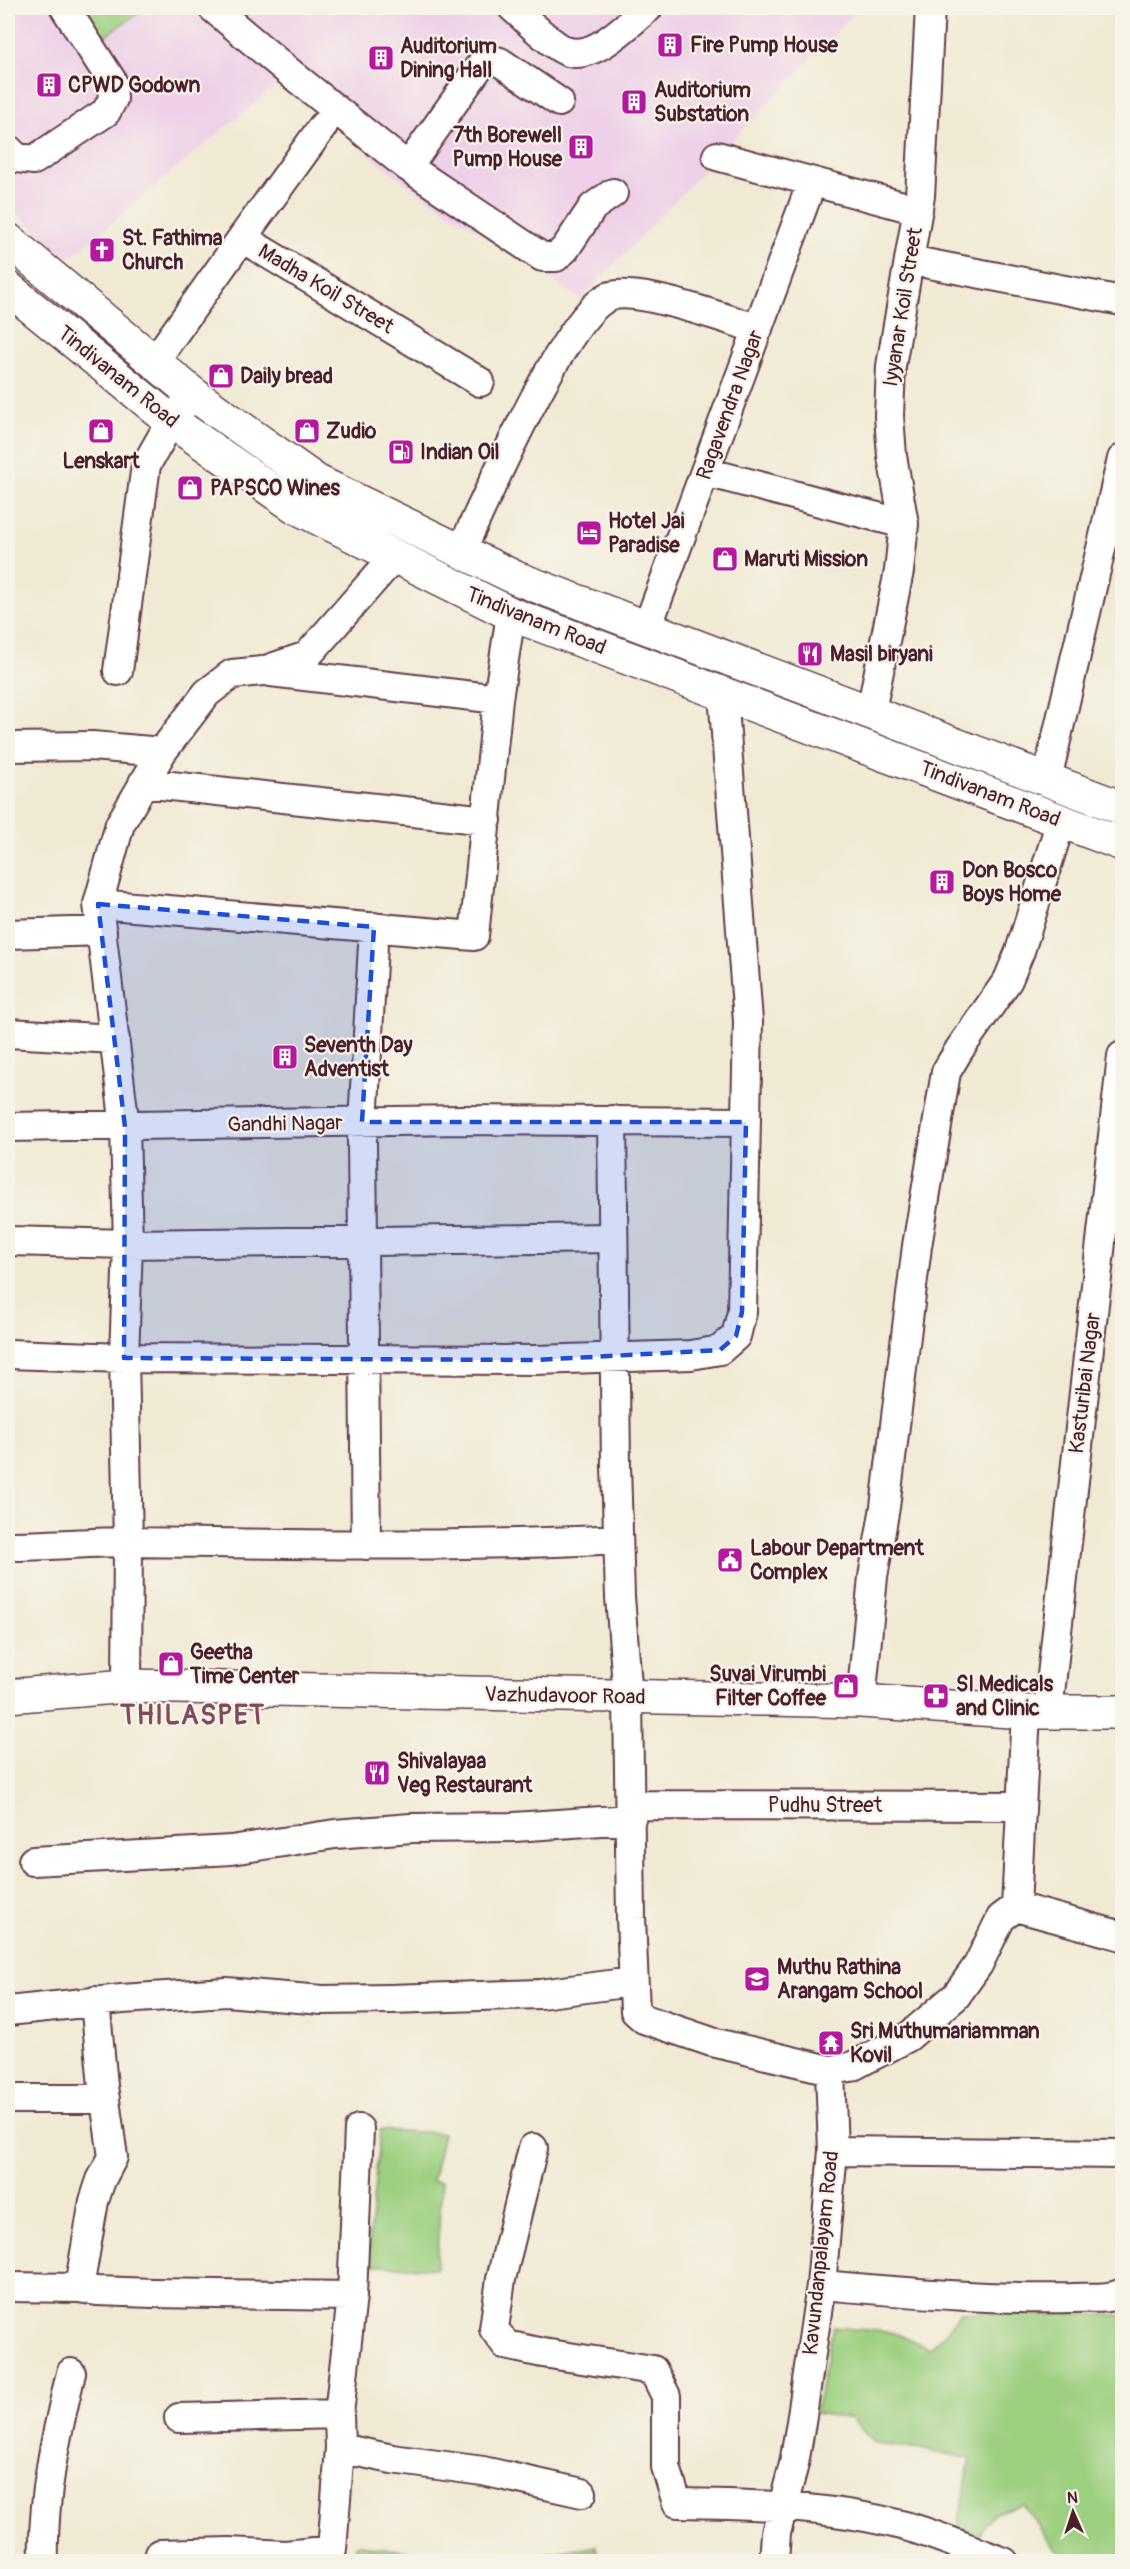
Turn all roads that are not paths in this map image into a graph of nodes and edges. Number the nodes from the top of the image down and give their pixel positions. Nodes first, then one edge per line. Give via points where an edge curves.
1 (65, 8) edge
2 (213, 8) edge
3 (513, 8) edge
4 (648, 8) edge
5 (930, 8) edge
6 (559, 102) dead end
7 (323, 126) dead end
8 (8, 149) edge
9 (717, 156) dead end
10 (408, 167) junction
11 (812, 182) junction
12 (613, 193) dead end
13 (918, 210) junction
14 (242, 238) junction
15 (8, 240) edge
16 (909, 260) junction
17 (8, 288) edge
18 (1122, 301) edge
19 (758, 329) junction
20 (154, 362) junction
21 (480, 382) dead end
22 (193, 394) junction
23 (171, 421) junction
24 (1122, 459) edge
25 (706, 472) junction
26 (904, 524) junction
27 (461, 551) junction
28 (394, 558) junction
29 (511, 614) junction
30 (648, 628) junction
31 (118, 671) dead end
32 (263, 671) junction
33 (723, 694) junction
34 (498, 699) junction
35 (871, 711) junction
36 (8, 747) edge
37 (162, 752) junction
38 (1047, 778) junction
39 (143, 783) junction
40 (1122, 808) edge
41 (487, 820) junction
42 (1061, 821) junction
43 (1122, 844) edge
44 (100, 917) junction
45 (374, 927) junction
46 (8, 934) edge
47 (8, 1033) edge
48 (115, 1039) junction
49 (1122, 1056) edge
50 (612, 1120) junction
51 (362, 1122) junction
52 (746, 1122) junction
53 (125, 1126) junction
54 (8, 1127) edge
55 (613, 1238) junction
56 (8, 1241) edge
57 (362, 1242) junction
58 (128, 1244) junction
59 (8, 1354) edge
60 (124, 1358) junction
61 (363, 1358) junction
62 (614, 1358) junction
63 (618, 1539) junction
64 (128, 1542) junction
65 (366, 1545) junction
66 (8, 1546) edge
67 (127, 1686) junction
68 (8, 1696) edge
69 (628, 1698) junction
70 (861, 1701) junction
71 (1037, 1712) junction
72 (1122, 1712) edge
73 (1020, 1806) junction
74 (631, 1812) junction
75 (33, 1861) dead end
76 (1016, 1907) junction
77 (1122, 1936) edge
78 (632, 1983) junction
79 (95, 2001) junction
80 (8, 2011) edge
81 (830, 2070) junction
82 (8, 2099) edge
83 (105, 2099) junction
84 (359, 2129) dead end
85 (532, 2148) dead end
86 (833, 2151) junction
87 (1122, 2154) edge
88 (821, 2285) junction
89 (8, 2287) edge
90 (79, 2288) junction
91 (1122, 2293) edge
92 (352, 2296) junction
93 (71, 2373) dead end
94 (339, 2414) junction
95 (179, 2418) dead end
96 (340, 2448) junction
97 (582, 2493) dead end
98 (783, 2506) junction
99 (44, 2562) edge
100 (160, 2562) edge
101 (774, 2562) edge
102 (1004, 2562) edge

1 - 8 street via 112,81 113,99 106,112 34,160 17,158
2 - 10 street
3 - 4 street via 562,49 586,54
5 - 13 street, Iyyanar Koil Street
6 - 10 street via 500,62 489,59 479,67
7 - 14 street
9 - 11 street
10 - 12 street via 485,221 549,259 565,249 593,207
11 - 13 street
11 - 19 street, Ragavendra Nagar
13 - 16 street, Iyyanar Koil Street
14 - 20 street, Madha Koil Street
14 - 21 street, Madha Koil Street
15 - 20 main road
16 - 18 street
16 - 26 street, Iyyanar Koil Street via 891,366 889,416
17 - 23 main road, Tindivanam Road
19 - 25 street, Ragavendra Nagar
19 - 27 street via 673,303 622,295 609,297 594,308 545,378
20 - 22 main road
22 - 23 street
22 - 27 main road via 316,481
23 - 28 main road, Tindivanam Road via 296,507
23 - 31 street via 146,465
24 - 38 street
25 - 26 street
25 - 30 street, Ragavendra Nagar
26 - 35 street, Iyyanar Koil Street via 899,571
27 - 30 main road via 516,578
28 - 29 main road, Tindivanam Road
28 - 32 street via 307,656
29 - 33 main road, Tindivanam Road
29 - 34 street
30 - 35 main road
32 - 34 street
32 - 37 street via 232,674 207,693
33 - 42 main road, Tindivanam Road
33 - 52 street via 748,1021
34 - 41 street
35 - 38 main road
36 - 37 street via 92,746
37 - 39 street
38 - 40 main road
39 - 41 street
39 - 44 street via 120,824
41 - 45 street via 474,936
42 - 43 main road, Tindivanam Road
42 - 70 street via 1008,980 946,1072 917,1246 873,1577
44 - 45 street
44 - 46 street
44 - 48 street
45 - 51 street
47 - 48 street
48 - 53 street
49 - 71 street, Kasturibai Nagar
50 - 51 street
50 - 52 street
50 - 55 street
51 - 53 street, Gandhi Nagar
51 - 57 street, Gandhi Nagar
52 - 62 street via 742,1312 736,1336 720,1350
53 - 54 street, Gandhi Nagar
53 - 58 street
55 - 57 street
55 - 62 street
56 - 58 street
57 - 58 street
57 - 61 street, Gandhi Nagar
58 - 60 street
59 - 60 street
60 - 61 street
60 - 64 street
61 - 62 street
61 - 65 street, Gandhi Nagar
62 - 63 street
63 - 65 street
63 - 69 street
64 - 65 street
64 - 66 street
64 - 67 street
67 - 68 main road, Vazhudavoor Road
67 - 69 main road, Vazhudavoor Road
69 - 70 main road, Vazhudavoor Road
69 - 74 street
70 - 71 main road, Vazhudavoor Road
71 - 72 main road, Vazhudavoor Road
71 - 73 street
73 - 74 street, Pudhu Street
73 - 76 street
74 - 75 street, Pudhu Street via 514,1827 390,1830 231,1850
74 - 78 street
76 - 77 street
76 - 81 street via 1001,1918 978,1965 956,1996 908,2037 851,2067
78 - 79 street via 559,1992 448,1997 322,2000 226,1992
78 - 81 street via 635,2011 644,2019 712,2042
79 - 80 street
79 - 83 street
81 - 86 street, Kavundanpalayam Road
82 - 83 street
83 - 90 street via 113,2157 94,2201
84 - 92 street
85 - 98 street via 501,2279 494,2329 506,2344 653,2370 666,2397 666,2467 677,2503
86 - 87 street
86 - 88 street, Kavundanpalayam Road
88 - 91 street via 955,2297 1045,2298
88 - 98 street, Kavundanpalayam Road via 801,2422
89 - 90 street
90 - 92 street
92 - 94 street
93 - 99 street via 48,2475
94 - 95 street
94 - 96 street
96 - 97 street via 483,2471
96 - 100 street via 332,2550 286,2555 160,2554
98 - 101 street, Kavundanpalayam Road
98 - 102 street via 906,2526

